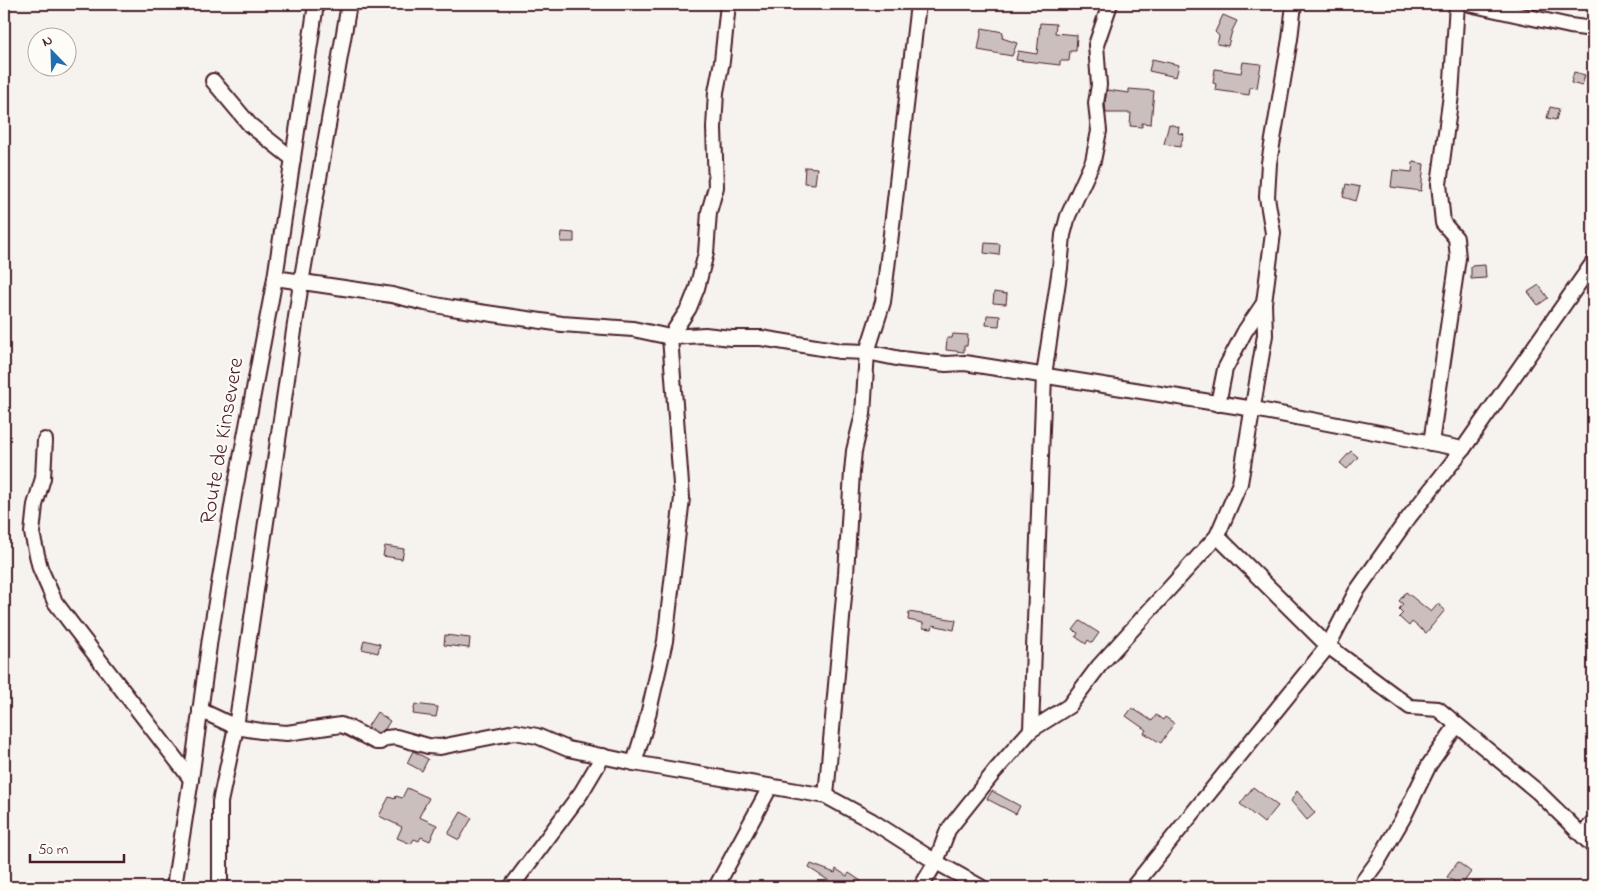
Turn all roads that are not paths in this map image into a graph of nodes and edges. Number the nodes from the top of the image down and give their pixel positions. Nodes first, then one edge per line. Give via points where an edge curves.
1 (316, 4) edge
2 (350, 4) edge
3 (728, 4) edge
4 (918, 4) edge
5 (1110, 4) edge
6 (1294, 4) edge
7 (1457, 4) edge
8 (1469, 4) edge
9 (1593, 28) edge
10 (213, 82) dead end
11 (293, 159) junction
12 (1593, 263) edge
13 (275, 278) junction
14 (301, 283) junction
15 (1264, 303) junction
16 (670, 337) junction
17 (867, 352) junction
18 (1044, 375) junction
19 (1218, 404) junction
20 (1254, 409) junction
21 (45, 440) dead end
22 (1431, 443) junction
23 (1463, 449) junction
24 (1217, 536) junction
25 (1328, 646) junction
26 (200, 710) junction
27 (1457, 725) junction
28 (236, 728) junction
29 (1031, 730) junction
30 (603, 756) junction
31 (634, 763) junction
32 (191, 778) junction
33 (770, 787) junction
34 (826, 796) junction
35 (1593, 822) edge
36 (1583, 835) junction
37 (1593, 846) edge
38 (936, 862) junction
39 (174, 887) edge
40 (220, 887) edge
41 (511, 887) edge
42 (716, 887) edge
43 (921, 887) edge
44 (981, 887) edge
45 (1133, 887) edge
46 (1359, 887) edge

1 - 11 street, Route de Kinsevere
2 - 14 street
3 - 16 street via 716,92 716,187 706,253 690,308
4 - 17 street via 883,302
5 - 18 street via 1096,45 1099,131 1093,161 1068,216 1063,235
6 - 15 street via 1269,163 1267,197 1273,233
7 - 22 street via 1439,184 1443,223 1456,238 1458,258
8 - 9 street
10 - 11 street via 250,125
11 - 13 street, Route de Kinsevere
12 - 23 street
13 - 14 street
13 - 26 street, Route de Kinsevere via 234,495
14 - 16 street via 562,324 633,329
14 - 28 street
15 - 19 street via 1225,369
15 - 20 street via 1266,335
16 - 17 street via 762,338 840,351
16 - 31 street via 682,498 665,641
17 - 18 street via 901,359 965,363
17 - 34 street via 862,414 852,472
18 - 19 street
18 - 29 street
19 - 20 street
20 - 22 street
20 - 24 street via 1240,483
21 - 32 street via 43,478 35,505 32,533 40,568 55,602
22 - 23 street
23 - 25 street via 1406,521 1356,592
24 - 25 street
24 - 29 street via 1099,666 1069,706
25 - 27 street via 1410,707 1438,709
25 - 45 street
26 - 28 street
26 - 32 street, Route de Kinsevere
27 - 36 street via 1538,792
27 - 46 street via 1429,765 1403,818
28 - 30 street via 287,733 341,725 376,742 396,737 428,746 514,732
28 - 40 street via 220,802
29 - 38 street via 948,830
30 - 31 street
30 - 41 street via 581,793
31 - 33 street
32 - 39 street, Route de Kinsevere
33 - 34 street
33 - 42 street
34 - 38 street via 888,830
35 - 36 street
36 - 37 street
38 - 43 street
38 - 44 street

